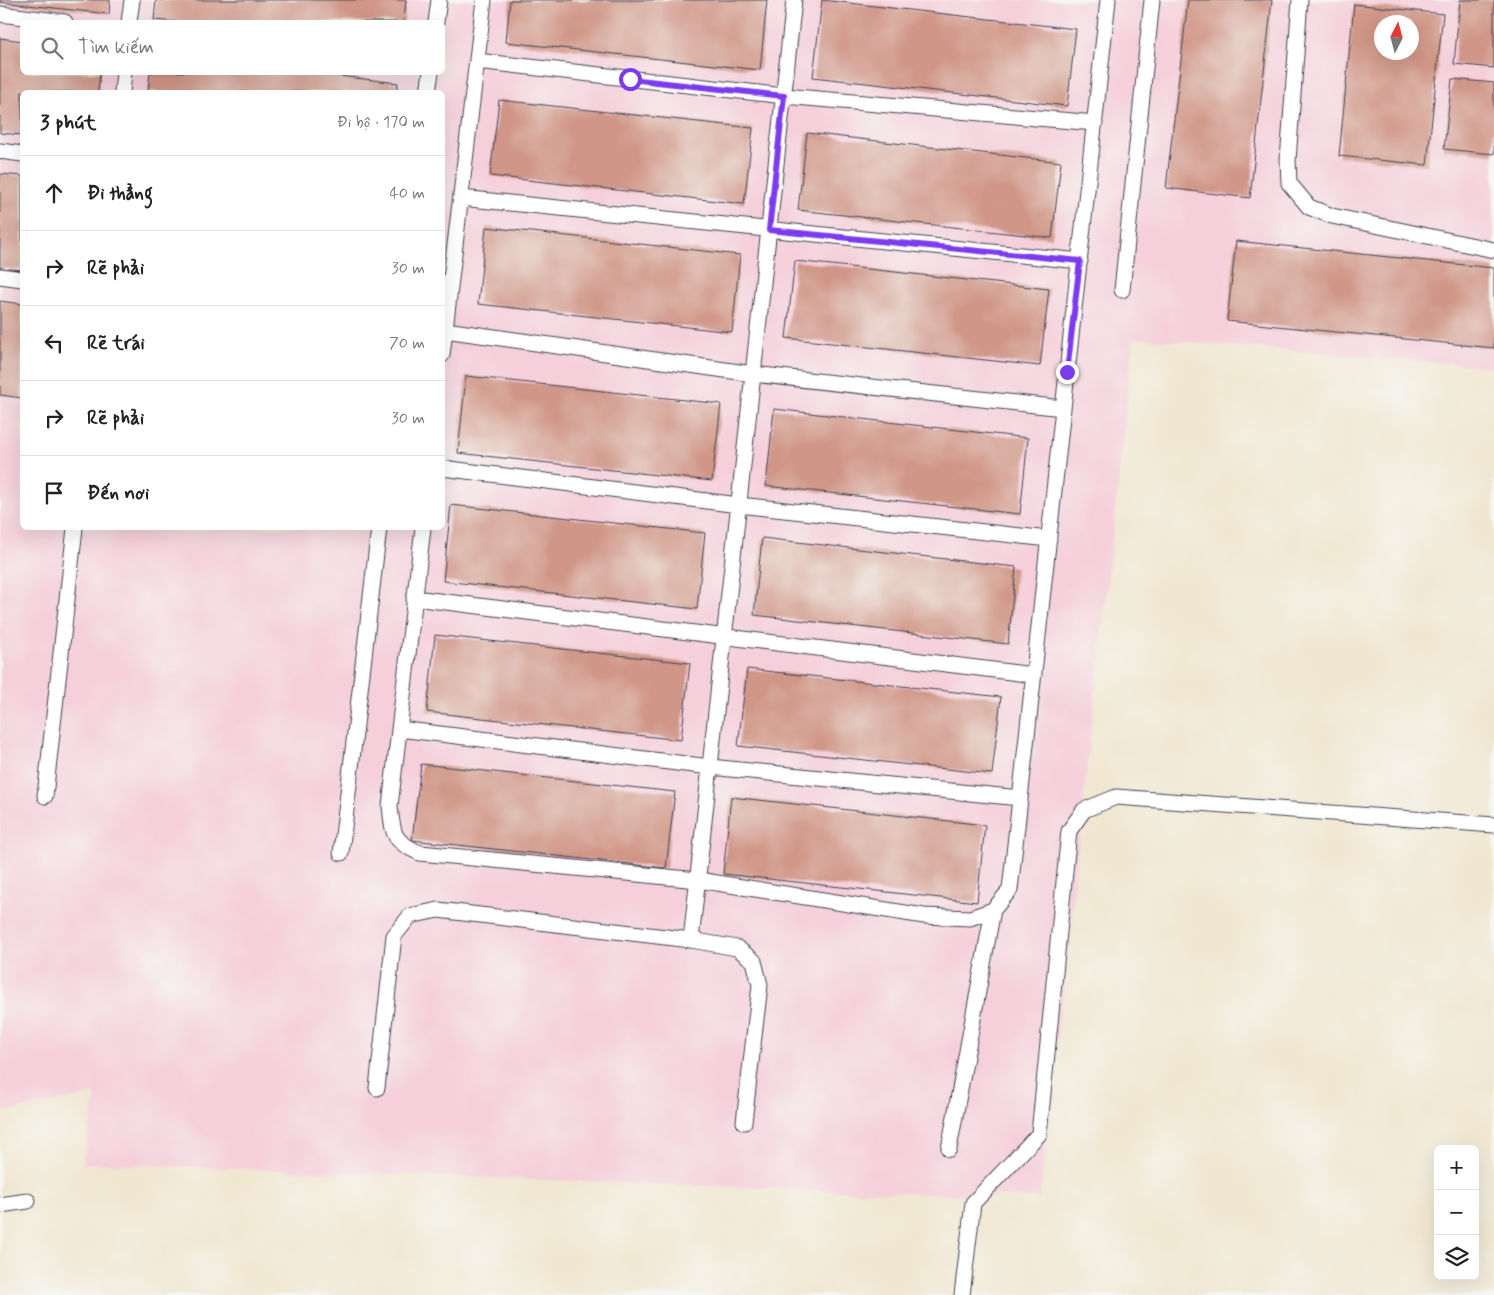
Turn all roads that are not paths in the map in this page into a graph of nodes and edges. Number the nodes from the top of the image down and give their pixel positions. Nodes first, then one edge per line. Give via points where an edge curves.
1 (132, 0) edge
2 (439, 0) edge
3 (484, 0) edge
4 (794, 0) edge
5 (1108, 0) edge
6 (1152, 0) edge
7 (1300, 0) edge
8 (0, 14) edge
9 (49, 20) edge
10 (129, 20) edge
11 (436, 20) edge
12 (476, 61) junction
13 (124, 75) edge
14 (431, 75) edge
15 (122, 90) edge
16 (428, 90) edge
17 (784, 96) junction
18 (1095, 123) junction
19 (0, 151) edge
20 (20, 154) edge
21 (461, 198) junction
22 (769, 230) junction
23 (1494, 250) edge
24 (1080, 261) junction
25 (0, 276) edge
26 (20, 279) edge
27 (1122, 290) dead end
28 (446, 330) junction
29 (445, 336) edge
30 (753, 374) junction
31 (1063, 408) junction
32 (445, 468) edge
33 (739, 505) junction
34 (75, 530) edge
35 (379, 530) edge
36 (422, 530) edge
37 (1049, 539) junction
38 (414, 598) junction
39 (725, 638) junction
40 (1034, 675) junction
41 (399, 729) junction
42 (710, 767) junction
43 (45, 796) dead end
44 (1020, 798) junction
45 (1494, 825) edge
46 (342, 853) dead end
47 (698, 880) junction
48 (993, 910) junction
49 (691, 940) junction
50 (377, 1088) dead end
51 (744, 1122) dead end
52 (949, 1149) dead end
53 (28, 1201) dead end
54 (0, 1205) edge
55 (962, 1295) edge

1 - 10 lane
2 - 11 lane
3 - 12 lane
4 - 17 lane
5 - 18 lane
6 - 27 lane
7 - 23 lane via 1289,183 1310,207 1332,216
8 - 9 lane
12 - 17 lane
12 - 21 lane
13 - 15 lane
14 - 16 lane
17 - 18 lane
17 - 22 lane
18 - 24 lane
19 - 20 lane
21 - 22 lane
21 - 28 lane
22 - 24 lane
22 - 30 lane
24 - 31 lane
25 - 26 lane
28 - 29 lane
28 - 30 lane
30 - 31 lane
30 - 33 lane
31 - 37 lane
32 - 33 lane
33 - 37 lane
33 - 39 lane
34 - 43 lane
35 - 46 lane
36 - 38 lane
37 - 40 lane
38 - 39 lane
38 - 41 lane
39 - 40 lane
39 - 42 lane
40 - 44 lane
41 - 42 lane
41 - 47 lane via 390,806 393,831 404,846 420,853
42 - 44 lane
42 - 47 lane
44 - 48 lane via 1010,890
45 - 55 lane via 1116,797 1084,810 1069,831 1039,1134 973,1204
47 - 48 lane via 924,916 970,918
47 - 49 lane
48 - 52 lane
49 - 50 lane via 438,910 410,916 394,936
49 - 51 lane via 737,948 754,961 760,985
53 - 54 lane

